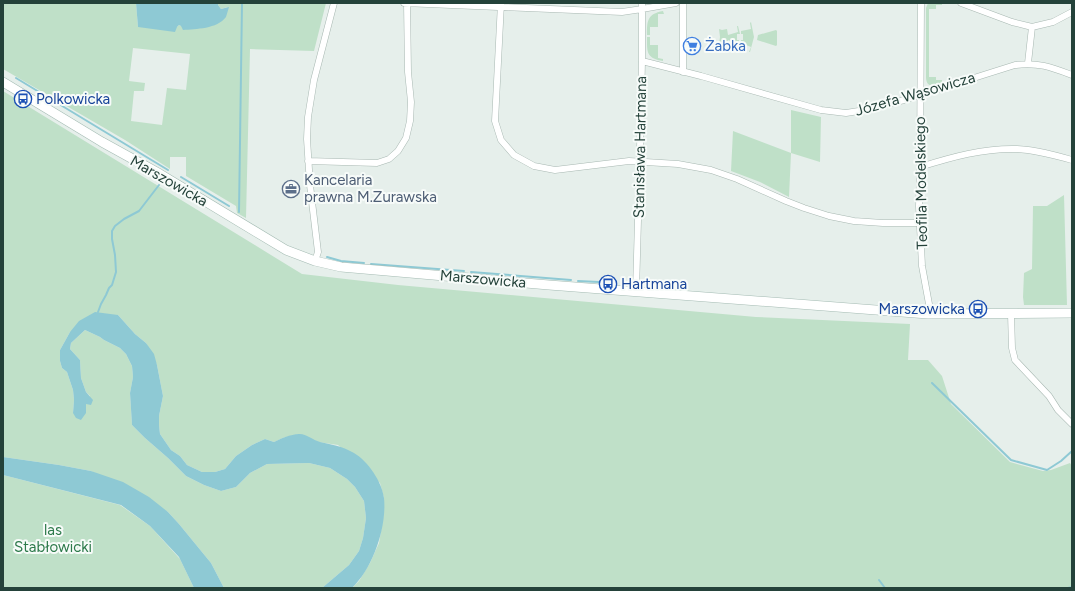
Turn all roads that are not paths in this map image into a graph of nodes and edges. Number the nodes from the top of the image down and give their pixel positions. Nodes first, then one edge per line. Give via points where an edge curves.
1 (334, 3) edge
2 (404, 3) edge
3 (407, 3) edge
4 (676, 3) edge
5 (684, 3) edge
6 (921, 3) edge
7 (961, 3) edge
8 (500, 5) edge
9 (642, 6) edge
10 (1072, 12) edge
11 (1032, 27) junction
12 (642, 61) junction
13 (1028, 63) junction
14 (683, 72) junction
15 (1072, 74) edge
16 (3, 82) edge
17 (920, 94) junction
18 (1072, 160) edge
19 (308, 161) junction
20 (640, 161) junction
21 (920, 167) junction
22 (920, 224) junction
23 (315, 261) junction
24 (636, 291) junction
25 (1072, 313) edge
26 (928, 314) junction
27 (1011, 314) junction
28 (1072, 424) edge

1 - 19 street via 314,80 306,139
2 - 3 street
3 - 8 street
3 - 19 street via 410,121 406,138 398,151 389,159 377,163
4 - 9 street
5 - 14 street
6 - 17 street, Teofila Modelskiego
7 - 11 street
8 - 9 street via 622,12
8 - 20 street via 495,121 501,140 514,155 534,166 555,170
9 - 12 street, Stanisława Hartmana
10 - 11 street via 1053,22
11 - 13 street
12 - 14 street, Józefa Wąsowicza
12 - 20 street, Stanisława Hartmana
13 - 15 street, Józefa Wąsowicza
13 - 17 street, Józefa Wąsowicza
14 - 17 street, Józefa Wąsowicza via 814,109 846,113
16 - 23 street, Marszowicka via 286,250
17 - 21 street, Teofila Modelskiego
18 - 21 street via 1018,149 989,150 962,154
19 - 23 street via 318,252
20 - 22 street via 711,170 829,216 854,221
20 - 24 street, Stanisława Hartmana
21 - 22 street, Teofila Modelskiego
22 - 26 street, Teofila Modelskiego
23 - 24 street, Marszowicka via 367,270
24 - 26 street, Marszowicka
25 - 27 street, Marszowicka
26 - 27 street, Marszowicka
27 - 28 street via 1015,360

